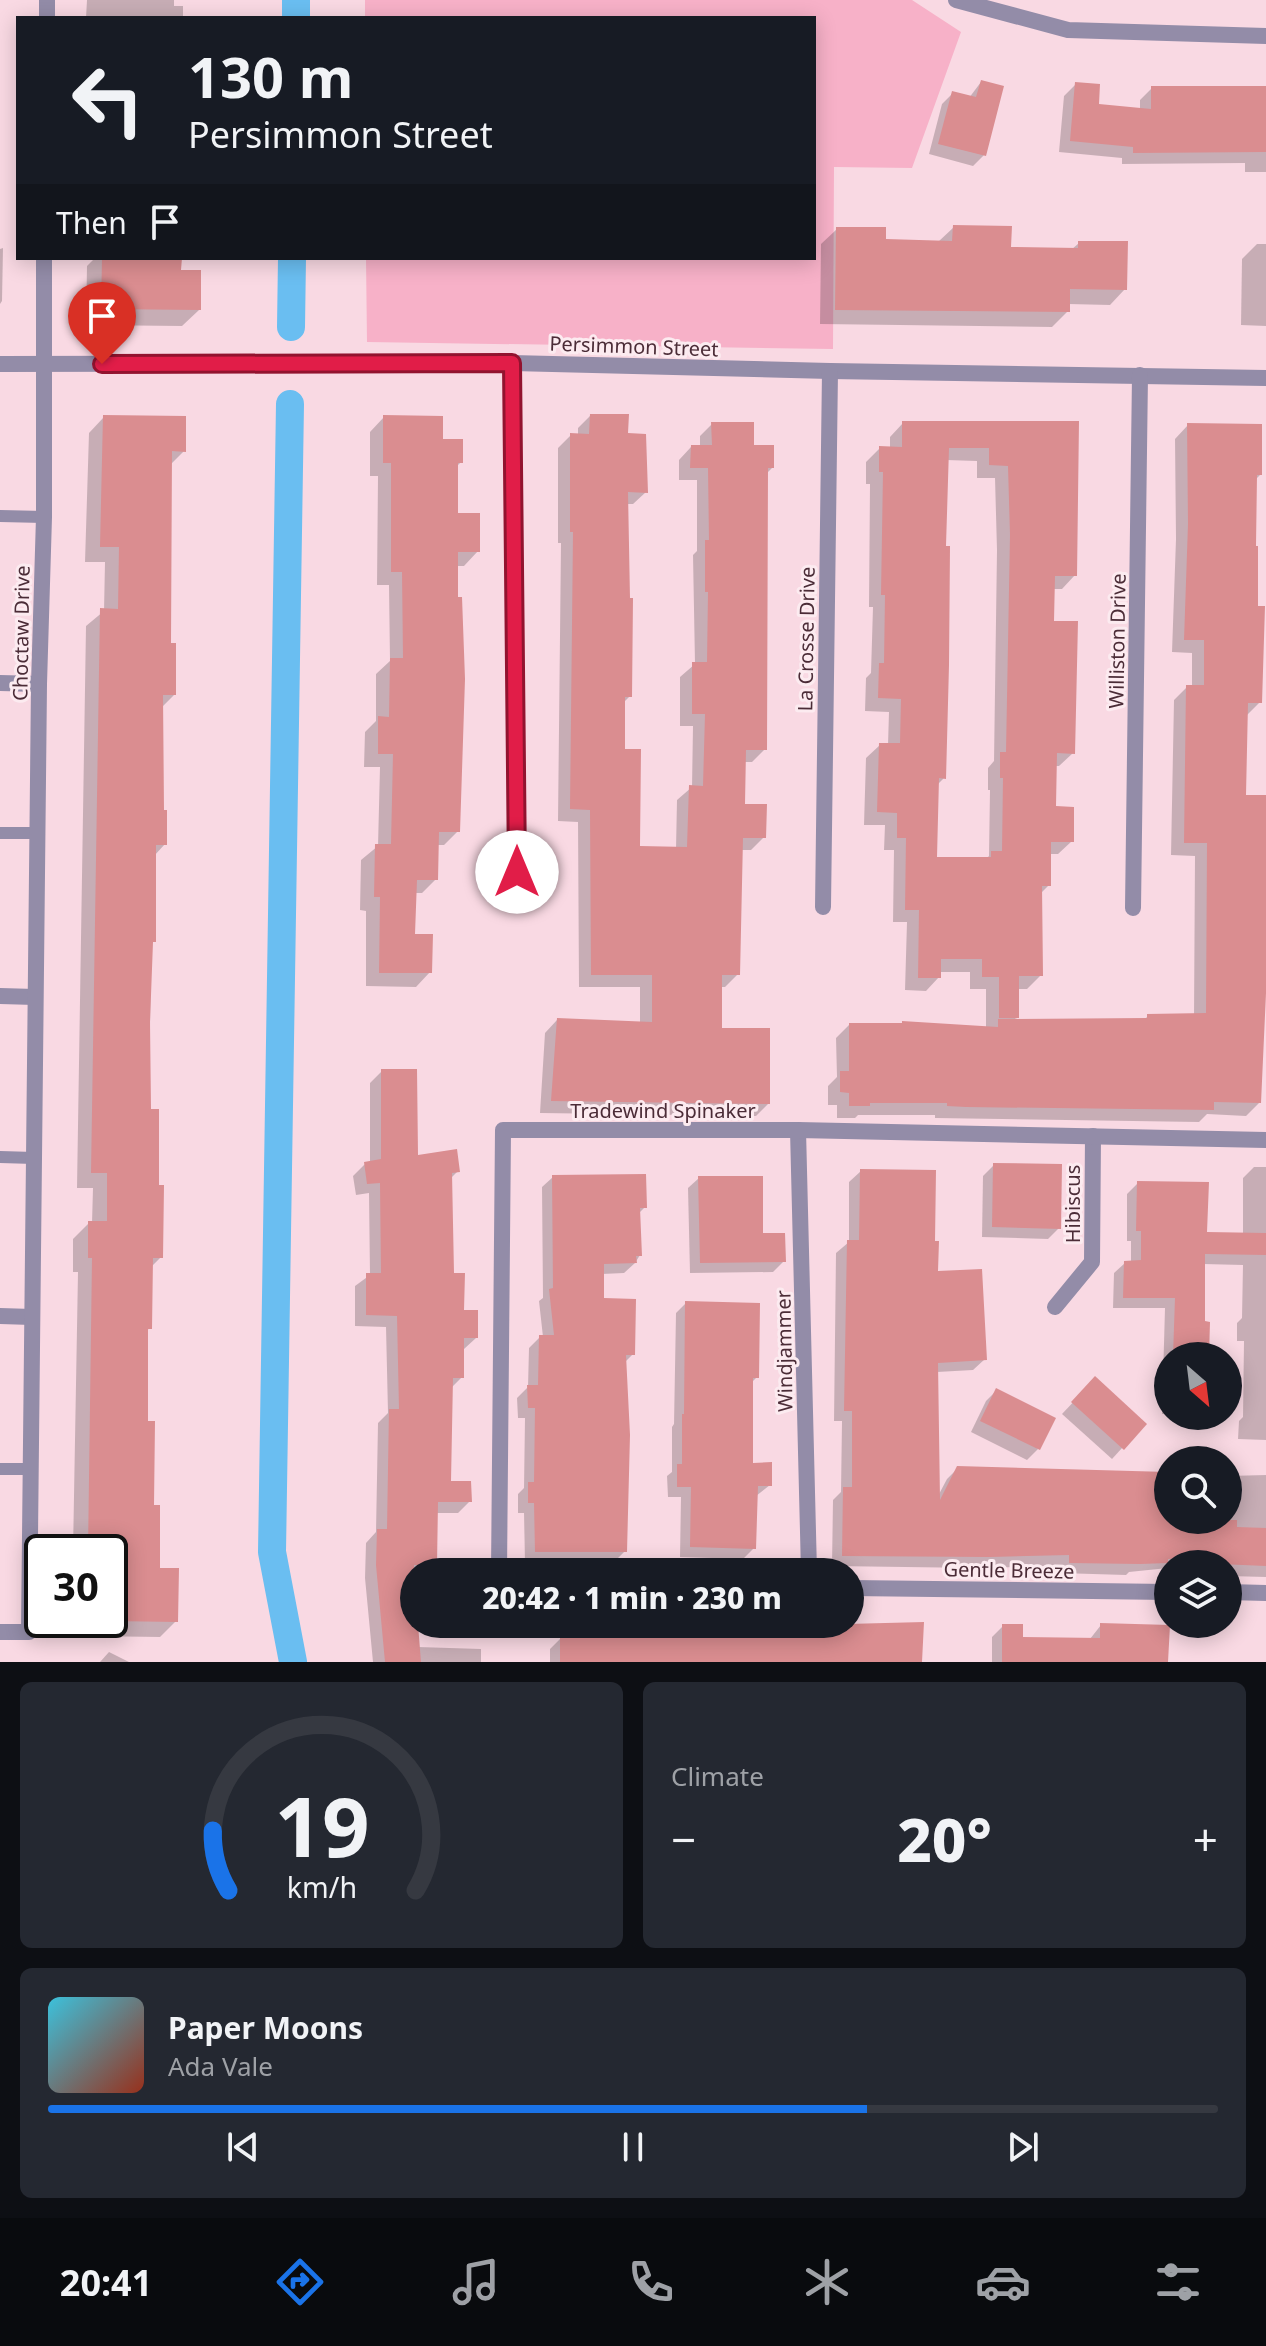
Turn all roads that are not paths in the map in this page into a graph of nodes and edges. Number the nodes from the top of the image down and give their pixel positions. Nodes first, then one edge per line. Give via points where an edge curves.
1 (956, 0) edge
2 (1266, 36) edge
3 (44, 260) edge
4 (512, 363) junction
5 (0, 364) edge
6 (43, 364) junction
7 (830, 371) junction
8 (1140, 375) junction
9 (1266, 378) edge
10 (0, 516) edge
11 (44, 517) junction
12 (0, 683) edge
13 (39, 684) junction
14 (0, 833) edge
15 (37, 833) junction
16 (518, 904) dead end
17 (823, 907) dead end
18 (1133, 908) dead end
19 (0, 996) edge
20 (35, 997) junction
21 (798, 1130) junction
22 (1093, 1136) junction
23 (1266, 1140) edge
24 (0, 1157) edge
25 (34, 1158) junction
26 (1055, 1307) dead end
27 (0, 1316) edge
28 (32, 1317) junction
29 (0, 1469) edge
30 (30, 1469) junction
31 (499, 1558) edge
32 (809, 1558) edge
33 (864, 1588) edge
34 (1154, 1592) edge
35 (1242, 1592) edge
36 (1266, 1593) edge
37 (0, 1632) edge

1 - 2 street via 1068,30
3 - 6 street, Choctaw Drive
4 - 6 street, Persimmon Street
4 - 7 street, Persimmon Street
4 - 16 street
5 - 6 street, Persimmon Street
6 - 11 street, Choctaw Drive
7 - 8 street, Persimmon Street
7 - 17 street, La Crosse Drive
8 - 9 street, Persimmon Street
8 - 18 street, Williston Drive
10 - 11 lane
11 - 13 street, Choctaw Drive
12 - 13 street
13 - 15 street, Choctaw Drive
14 - 15 lane
15 - 20 street, Choctaw Drive
19 - 20 street
20 - 25 street, Choctaw Drive
21 - 22 street, Tradewind Spinaker
21 - 31 street, Tradewind Spinaker via 503,1130
21 - 32 street, Windjammer
22 - 23 street, Tradewind Spinaker
22 - 26 street, Hibiscus via 1092,1262
24 - 25 lane
25 - 28 street, Choctaw Drive
27 - 28 street
28 - 30 street, Choctaw Drive
29 - 30 lane
30 - 37 street, Choctaw Drive via 29,1632
33 - 34 street, Gentle Breeze
35 - 36 street

